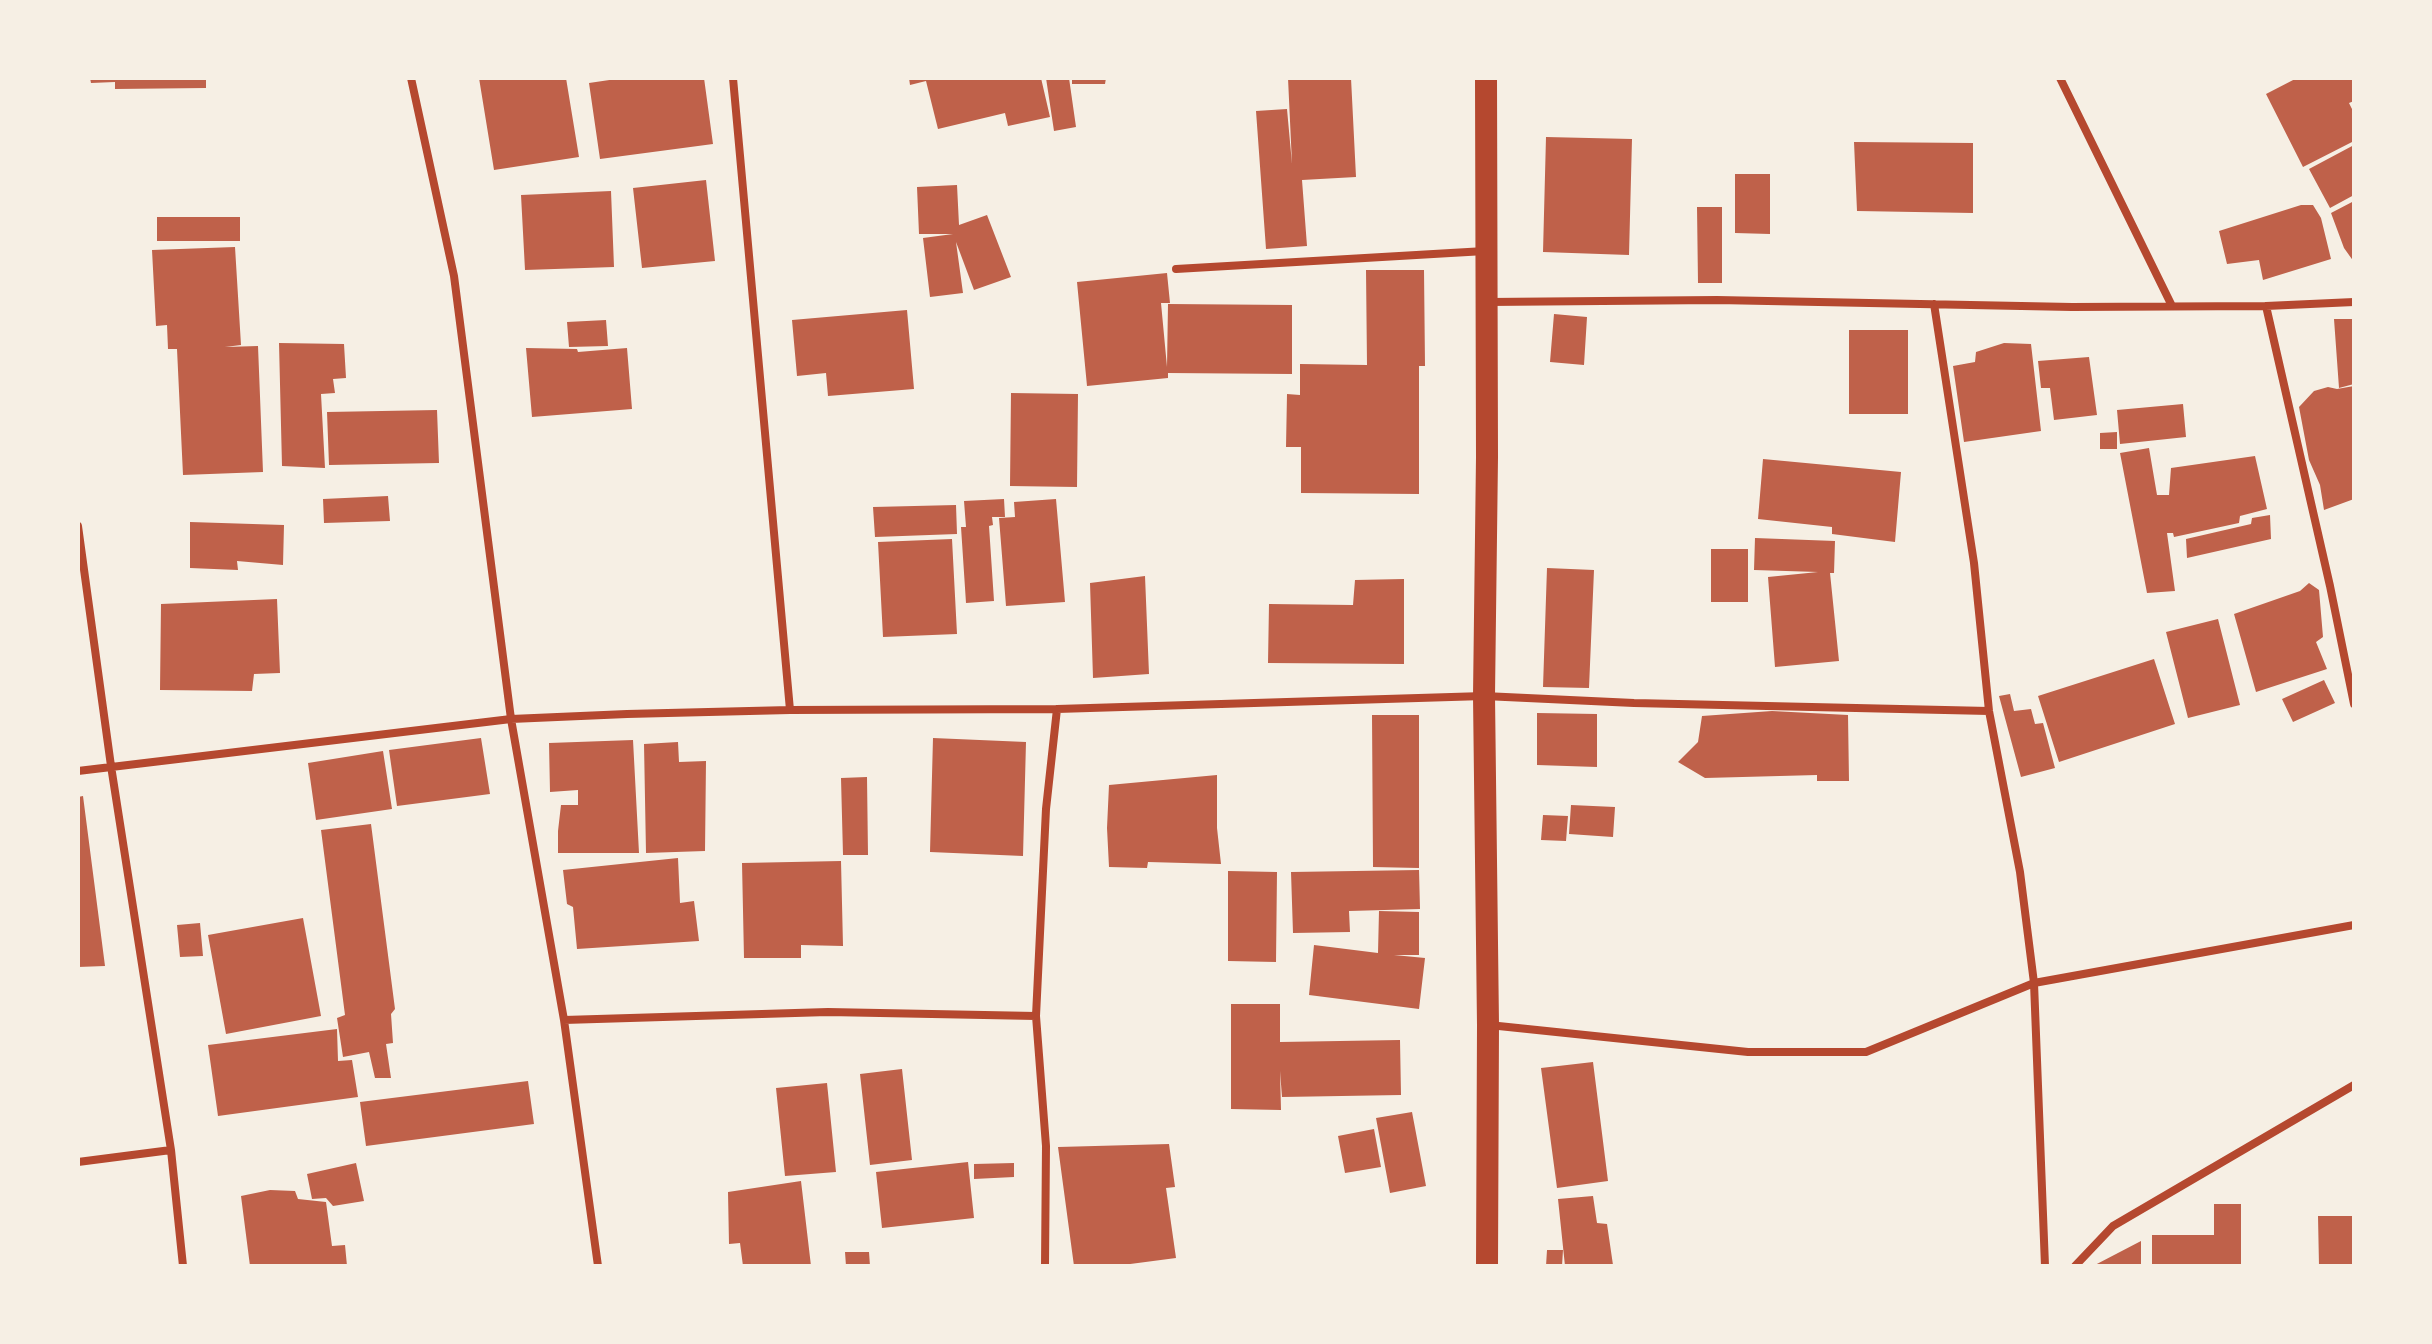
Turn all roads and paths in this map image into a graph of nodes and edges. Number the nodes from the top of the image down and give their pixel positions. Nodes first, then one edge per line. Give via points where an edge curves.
1 (411, 78) edge
2 (733, 78) edge
3 (1486, 78) edge
4 (2060, 78) edge
5 (1486, 251) junction
6 (1176, 269) dead end
7 (1487, 302) junction
8 (2354, 302) edge
9 (1934, 304) junction
10 (2172, 306) junction
11 (2266, 306) junction
12 (78, 526) edge
13 (1484, 696) junction
14 (2354, 704) edge
15 (1057, 709) junction
16 (790, 710) junction
17 (1989, 711) junction
18 (511, 719) junction
19 (111, 766) junction
20 (78, 771) edge
21 (2354, 925) edge
22 (2034, 983) junction
23 (1036, 1016) junction
24 (564, 1020) junction
25 (1488, 1025) junction
26 (2354, 1085) edge
27 (171, 1150) junction
28 (78, 1162) edge
29 (183, 1266) edge
30 (598, 1266) edge
31 (1045, 1266) edge
32 (1487, 1266) edge
33 (2045, 1266) edge
34 (2075, 1266) edge

1 - 18 street via 454,276
2 - 16 street
3 - 5 highway
4 - 10 street
5 - 6 street
5 - 7 highway
7 - 9 street
7 - 13 highway
8 - 11 street
9 - 10 street
9 - 17 street via 1974,563
10 - 11 street
11 - 14 street
12 - 19 street
13 - 15 street
13 - 17 street
13 - 25 highway
15 - 16 street
15 - 23 street via 1046,809
16 - 18 street
17 - 22 street via 2020,872
18 - 19 street
18 - 24 street
19 - 20 street
19 - 27 street
21 - 22 street
22 - 25 street via 1866,1052 1748,1052
22 - 33 street
23 - 24 street via 828,1012
23 - 31 street via 1046,1146
24 - 30 street
25 - 32 highway
26 - 34 street via 2113,1226
27 - 28 street
27 - 29 street

